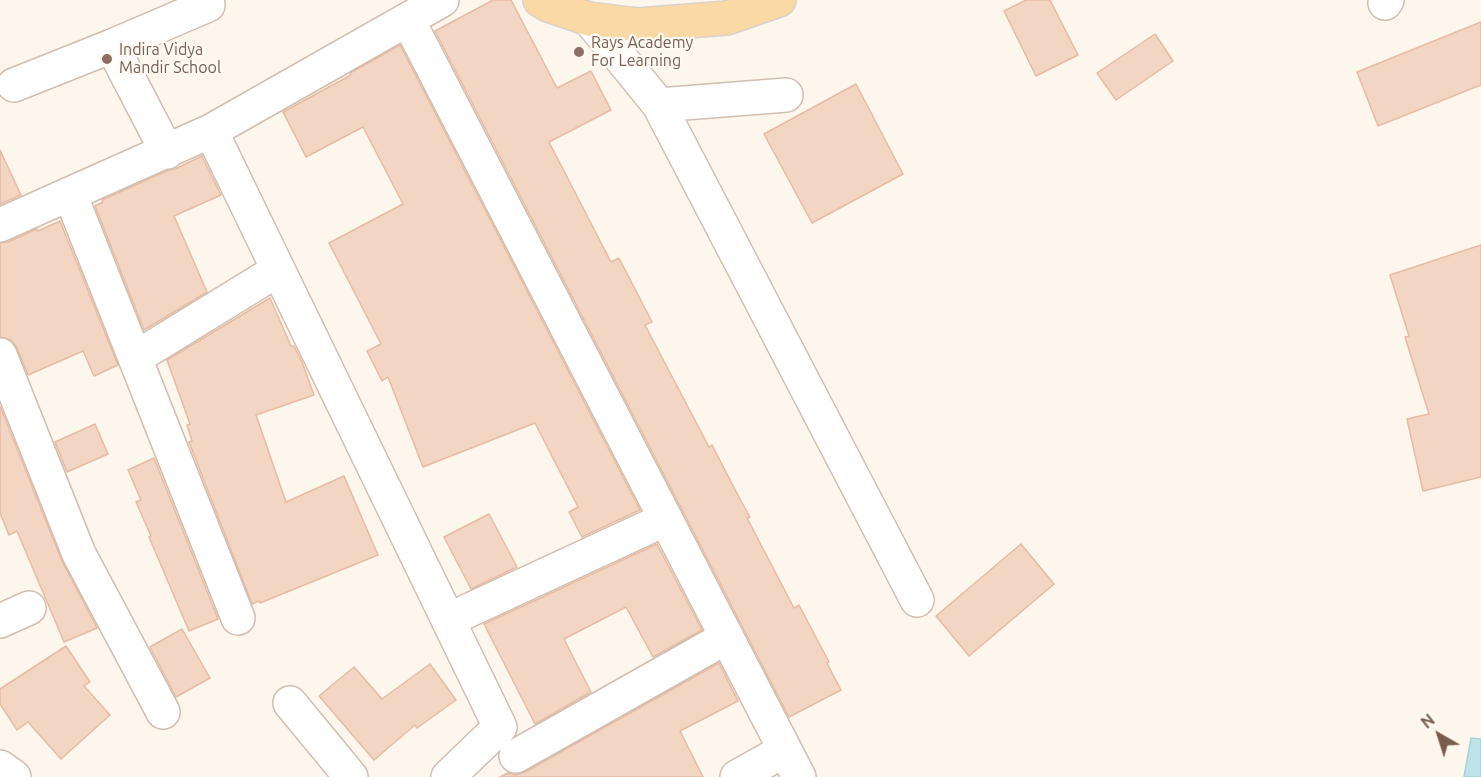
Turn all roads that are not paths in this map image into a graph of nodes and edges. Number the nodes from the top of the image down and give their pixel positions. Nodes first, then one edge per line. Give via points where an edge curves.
1 (442, 0) edge
2 (540, 0) edge
3 (779, 0) edge
4 (208, 5) dead end
5 (723, 9) edge
6 (589, 19) junction
7 (408, 20) junction
8 (112, 45) junction
9 (14, 85) dead end
10 (786, 95) dead end
11 (659, 105) junction
12 (211, 131) junction
13 (167, 152) junction
14 (70, 194) junction
15 (0, 225) edge
16 (278, 270) junction
17 (0, 355) edge
18 (135, 358) junction
19 (666, 519) junction
20 (917, 600) dead end
21 (238, 618) dead end
22 (448, 620) junction
23 (727, 638) junction
24 (290, 703) dead end
25 (163, 712) dead end
26 (500, 728) junction
27 (792, 764) edge
28 (0, 767) edge
29 (522, 767) edge
30 (14, 777) edge
31 (351, 777) edge
32 (448, 777) edge
33 (737, 777) edge

1 - 7 street
2 - 6 main road
3 - 5 main road
4 - 8 street
5 - 6 main road via 638,25
6 - 11 street
7 - 12 street
7 - 19 street
8 - 9 street
8 - 13 street
10 - 11 street
11 - 20 street
12 - 13 street
12 - 16 street
13 - 14 street
14 - 15 street
14 - 18 street
16 - 18 street
16 - 22 street
17 - 25 street via 79,554
18 - 21 street
19 - 22 street
19 - 23 street
22 - 26 street
23 - 27 street
23 - 29 street
24 - 31 street
26 - 29 street
26 - 32 street
27 - 33 street
28 - 30 street

